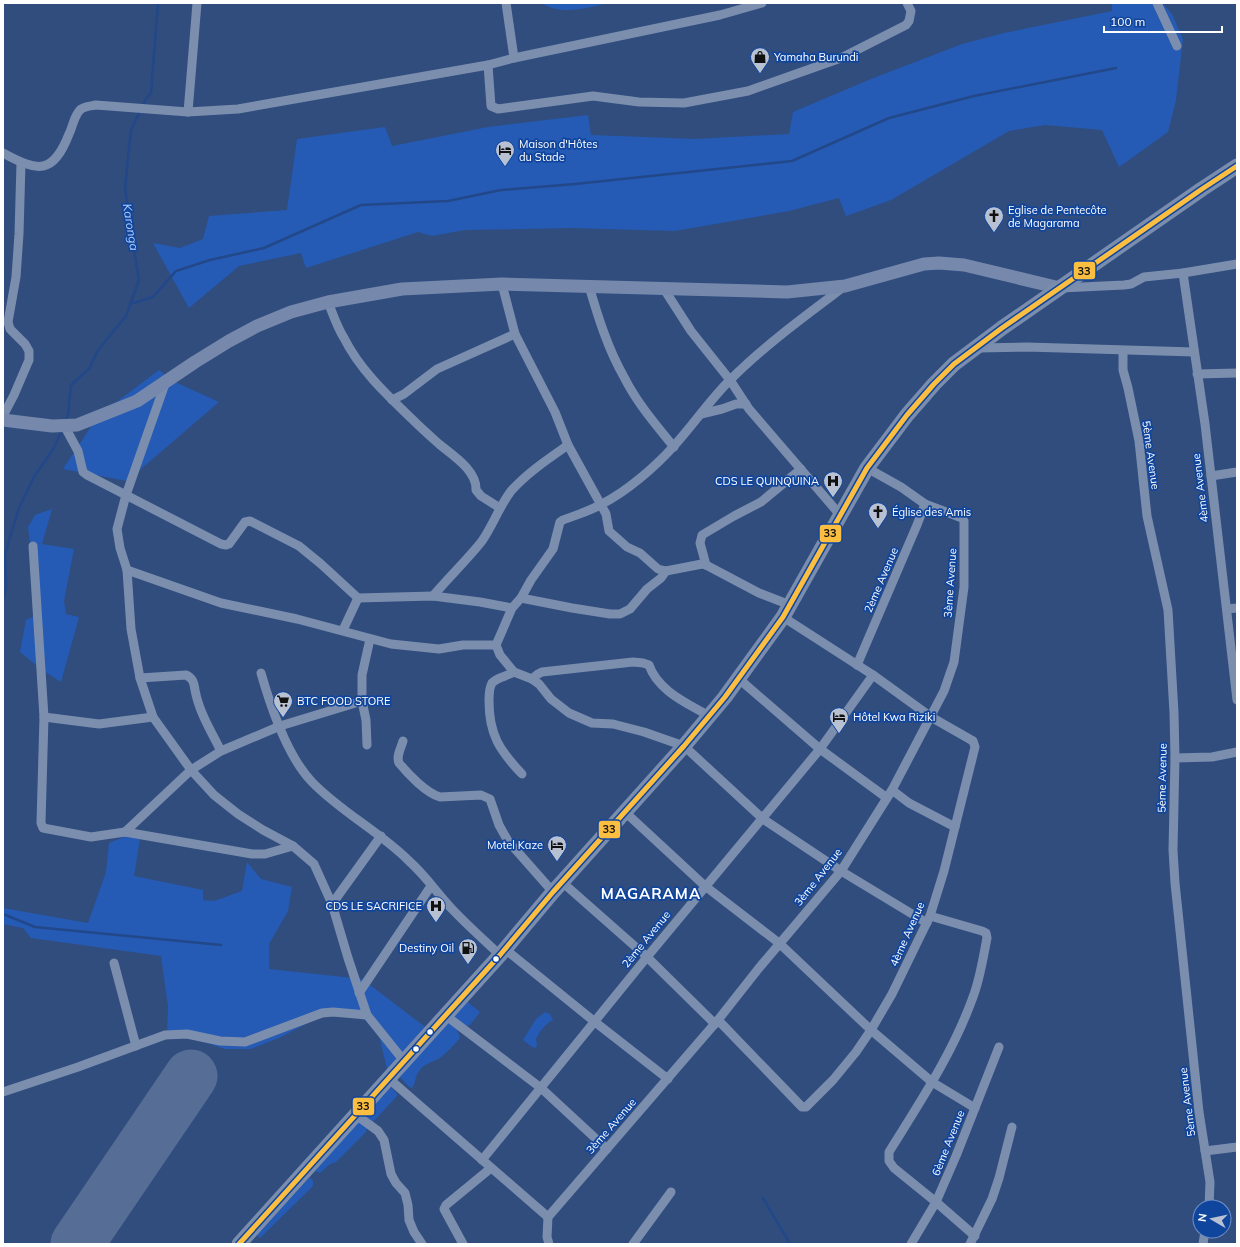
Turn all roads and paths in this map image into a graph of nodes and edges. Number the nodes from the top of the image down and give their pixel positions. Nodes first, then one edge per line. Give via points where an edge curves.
1 (197, 3) edge
2 (506, 3) edge
3 (762, 3) edge
4 (907, 3) edge
5 (1157, 3) edge
6 (1177, 46) dead end
7 (514, 58) junction
8 (488, 64) junction
9 (188, 112) junction
10 (3, 153) edge
11 (20, 162) junction
12 (1237, 166) edge
13 (1237, 264) edge
14 (1183, 273) junction
15 (502, 284) junction
16 (589, 286) junction
17 (845, 286) junction
18 (1060, 288) junction
19 (664, 289) junction
20 (328, 302) junction
21 (515, 334) junction
22 (973, 349) junction
23 (1123, 351) junction
24 (1194, 352) junction
25 (1237, 373) edge
26 (1197, 374) junction
27 (730, 380) junction
28 (166, 381) junction
29 (392, 400) junction
30 (746, 404) junction
31 (701, 414) junction
32 (3, 416) edge
33 (3, 420) edge
34 (65, 427) junction
35 (568, 445) junction
36 (674, 447) junction
37 (867, 468) junction
38 (801, 469) junction
39 (1237, 472) edge
40 (1211, 476) junction
41 (126, 495) junction
42 (925, 504) junction
43 (601, 505) junction
44 (500, 508) junction
45 (841, 516) junction
46 (34, 546) dead end
47 (706, 565) junction
48 (127, 570) junction
49 (666, 571) junction
50 (433, 596) junction
51 (358, 598) junction
52 (521, 598) junction
53 (512, 608) junction
54 (1237, 608) edge
55 (1227, 609) junction
56 (786, 611) junction
57 (342, 630) junction
58 (370, 639) junction
59 (496, 645) junction
60 (857, 665) junction
61 (514, 672) junction
62 (261, 673) dead end
63 (873, 675) junction
64 (140, 678) junction
65 (532, 679) junction
66 (739, 679) junction
67 (1237, 700) edge
68 (362, 701) junction
69 (709, 716) junction
70 (44, 717) junction
71 (153, 717) junction
72 (931, 717) junction
73 (280, 726) junction
74 (403, 741) dead end
75 (367, 745) dead end
76 (684, 746) junction
77 (820, 749) junction
78 (221, 751) junction
79 (1237, 752) edge
80 (1175, 758) junction
81 (191, 770) junction
82 (522, 774) dead end
83 (890, 794) junction
84 (625, 812) junction
85 (763, 819) junction
86 (955, 827) junction
87 (124, 832) junction
88 (381, 836) junction
89 (293, 846) junction
90 (841, 871) junction
91 (431, 886) junction
92 (705, 886) junction
93 (557, 887) junction
94 (332, 904) junction
95 (929, 920) junction
96 (779, 943) junction
97 (502, 952) junction
98 (647, 957) junction
99 (114, 963) dead end
100 (359, 993) junction
101 (367, 1015) junction
102 (445, 1015) junction
103 (594, 1022) junction
104 (717, 1022) junction
105 (871, 1030) junction
106 (136, 1046) junction
107 (999, 1047) dead end
108 (404, 1061) junction
109 (388, 1078) junction
110 (668, 1079) junction
111 (932, 1082) junction
112 (542, 1088) junction
113 (3, 1092) edge
114 (975, 1108) junction
115 (356, 1115) junction
116 (1012, 1127) dead end
117 (1237, 1147) edge
118 (607, 1149) junction
119 (1205, 1151) junction
120 (482, 1160) junction
121 (491, 1168) junction
122 (671, 1192) dead end
123 (1209, 1199) edge
124 (936, 1202) junction
125 (548, 1217) junction
126 (972, 1240) edge
127 (239, 1244) edge
128 (422, 1244) edge
129 (463, 1244) edge
130 (549, 1244) edge
131 (633, 1244) edge
132 (911, 1244) edge

1 - 9 street
2 - 7 street
3 - 7 street via 720,15
4 - 8 street via 911,11 906,24 842,58 748,91 684,103 639,102 593,96 498,109 491,106
5 - 6 street
7 - 8 street
8 - 9 street via 264,105 211,112
9 - 11 street via 86,106 74,119 56,158 48,165 40,167
10 - 11 street
11 - 32 street via 16,277 8,322 10,330 29,351 28,360
12 - 18 main road
13 - 14 street
14 - 18 street via 1144,277 1124,286
14 - 24 street, 4ème Avenue
15 - 16 street
15 - 20 street via 402,289
15 - 21 street
16 - 19 street
16 - 36 street via 607,341 624,378 646,412
17 - 18 street via 924,264 939,263 964,265
17 - 19 street via 787,292
17 - 27 street via 769,344
18 - 22 main road
19 - 27 street
20 - 28 street via 290,312 257,326
20 - 29 street via 344,339 375,382
21 - 29 street via 437,369
21 - 35 street via 555,412
22 - 23 street via 1027,347
22 - 37 main road via 954,364 920,400
23 - 24 street
23 - 80 street, 5ème Avenue via 1123,370 1139,441 1147,516 1168,610
24 - 26 street, 4ème Avenue
25 - 26 street
26 - 40 street, 4ème Avenue
27 - 30 street
27 - 31 street
28 - 34 street via 137,401 77,425
28 - 41 street
29 - 44 street via 464,464 476,490
30 - 31 street via 736,404
30 - 38 street
31 - 36 street
33 - 34 street
34 - 41 street via 78,451 83,472
35 - 43 street
35 - 44 street via 527,476
36 - 43 street via 637,480
37 - 42 street, 3ème Avenue
37 - 45 main road
38 - 45 street
38 - 47 street via 761,502 702,535 700,543
39 - 40 street
40 - 55 street, 4ème Avenue
41 - 48 street via 117,528
41 - 51 street via 221,544 229,544 245,522 254,522 299,546
42 - 60 street, 2ème Avenue
42 - 72 street, 3ème Avenue via 962,518 965,524 964,587 954,662
43 - 49 street via 612,534 658,569
43 - 52 street via 560,522 553,549
44 - 50 street via 481,542
45 - 56 main road
46 - 70 street
47 - 49 street
47 - 56 street
48 - 57 street via 221,603
48 - 64 street via 131,629
49 - 52 street via 630,609 620,614
50 - 51 street
50 - 53 street
51 - 57 street
52 - 53 street
53 - 59 street
54 - 55 street
55 - 67 street, 4ème Avenue
56 - 60 street
56 - 66 main road
57 - 58 street
58 - 59 street via 439,649 463,645
58 - 68 street via 362,675
59 - 61 street via 500,655
60 - 63 street
61 - 65 street
61 - 82 street via 492,683 489,707 497,744
62 - 73 street
63 - 72 street
63 - 77 street, 2ème Avenue
64 - 71 street
64 - 78 street via 186,675 190,677 201,711
65 - 69 street via 542,672 643,662 649,665 652,675 660,685
65 - 76 street via 569,713 592,723 613,724
66 - 69 main road
66 - 77 street
68 - 73 street
68 - 75 street
69 - 76 main road
70 - 71 street via 99,724
70 - 87 street via 43,828 91,836
71 - 81 street
72 - 83 street, 3ème Avenue
72 - 86 street, 4ème Avenue via 974,741 975,744
73 - 78 street
73 - 88 street via 290,750 312,781
74 - 93 street via 398,755 399,763 428,791 440,797 482,795 490,799 508,841
76 - 84 main road
76 - 85 street
77 - 83 street
77 - 85 street, 2ème Avenue
78 - 81 street
79 - 80 street via 1212,757
80 - 119 street, 5ème Avenue via 1175,883
81 - 87 street
81 - 89 street via 214,795 238,814
83 - 86 street
83 - 90 street, 3ème Avenue
84 - 92 street
84 - 93 main road
85 - 90 street
85 - 92 street, 2ème Avenue
86 - 95 street, 4ème Avenue
87 - 89 street via 252,854 266,854
88 - 91 street via 410,861
88 - 94 street
89 - 94 street via 314,864
90 - 95 street
90 - 96 street, 3ème Avenue
91 - 97 street via 452,909
91 - 100 street
92 - 96 street
92 - 98 street, 2ème Avenue
93 - 97 main road
93 - 98 street
94 - 100 street
95 - 105 street, 4ème Avenue
95 - 111 street via 986,933 987,938 974,996 959,1032
96 - 104 street, 3ème Avenue
96 - 105 street
97 - 102 main road
97 - 103 street
98 - 103 street, 2ème Avenue
98 - 104 street
99 - 106 street
100 - 101 street
101 - 106 street via 322,1013 245,1042 176,1034 165,1035
101 - 108 street
102 - 108 main road
102 - 112 street
103 - 110 street
103 - 112 street, 2ème Avenue
104 - 105 street, 4ème Avenue via 802,1107 806,1107 833,1080
104 - 110 street, 3ème Avenue
105 - 111 street
106 - 113 street
107 - 114 street, 6ème Avenue
108 - 109 main road
109 - 115 main road
109 - 120 street
110 - 118 street, 3ème Avenue
111 - 114 street
111 - 124 street via 889,1152 889,1161
112 - 118 street
112 - 120 street, 2ème Avenue
114 - 124 street, 6ème Avenue
115 - 127 main road
115 - 128 street via 378,1131 384,1140 391,1174 404,1193 409,1220
116 - 126 street via 992,1199
117 - 119 street
118 - 125 street, 3ème Avenue
119 - 123 street, 5ème Avenue via 1210,1182
120 - 121 street
121 - 125 street
121 - 129 street via 444,1209
122 - 131 street
124 - 126 street
124 - 132 street, 6ème Avenue
125 - 130 street via 546,1237

